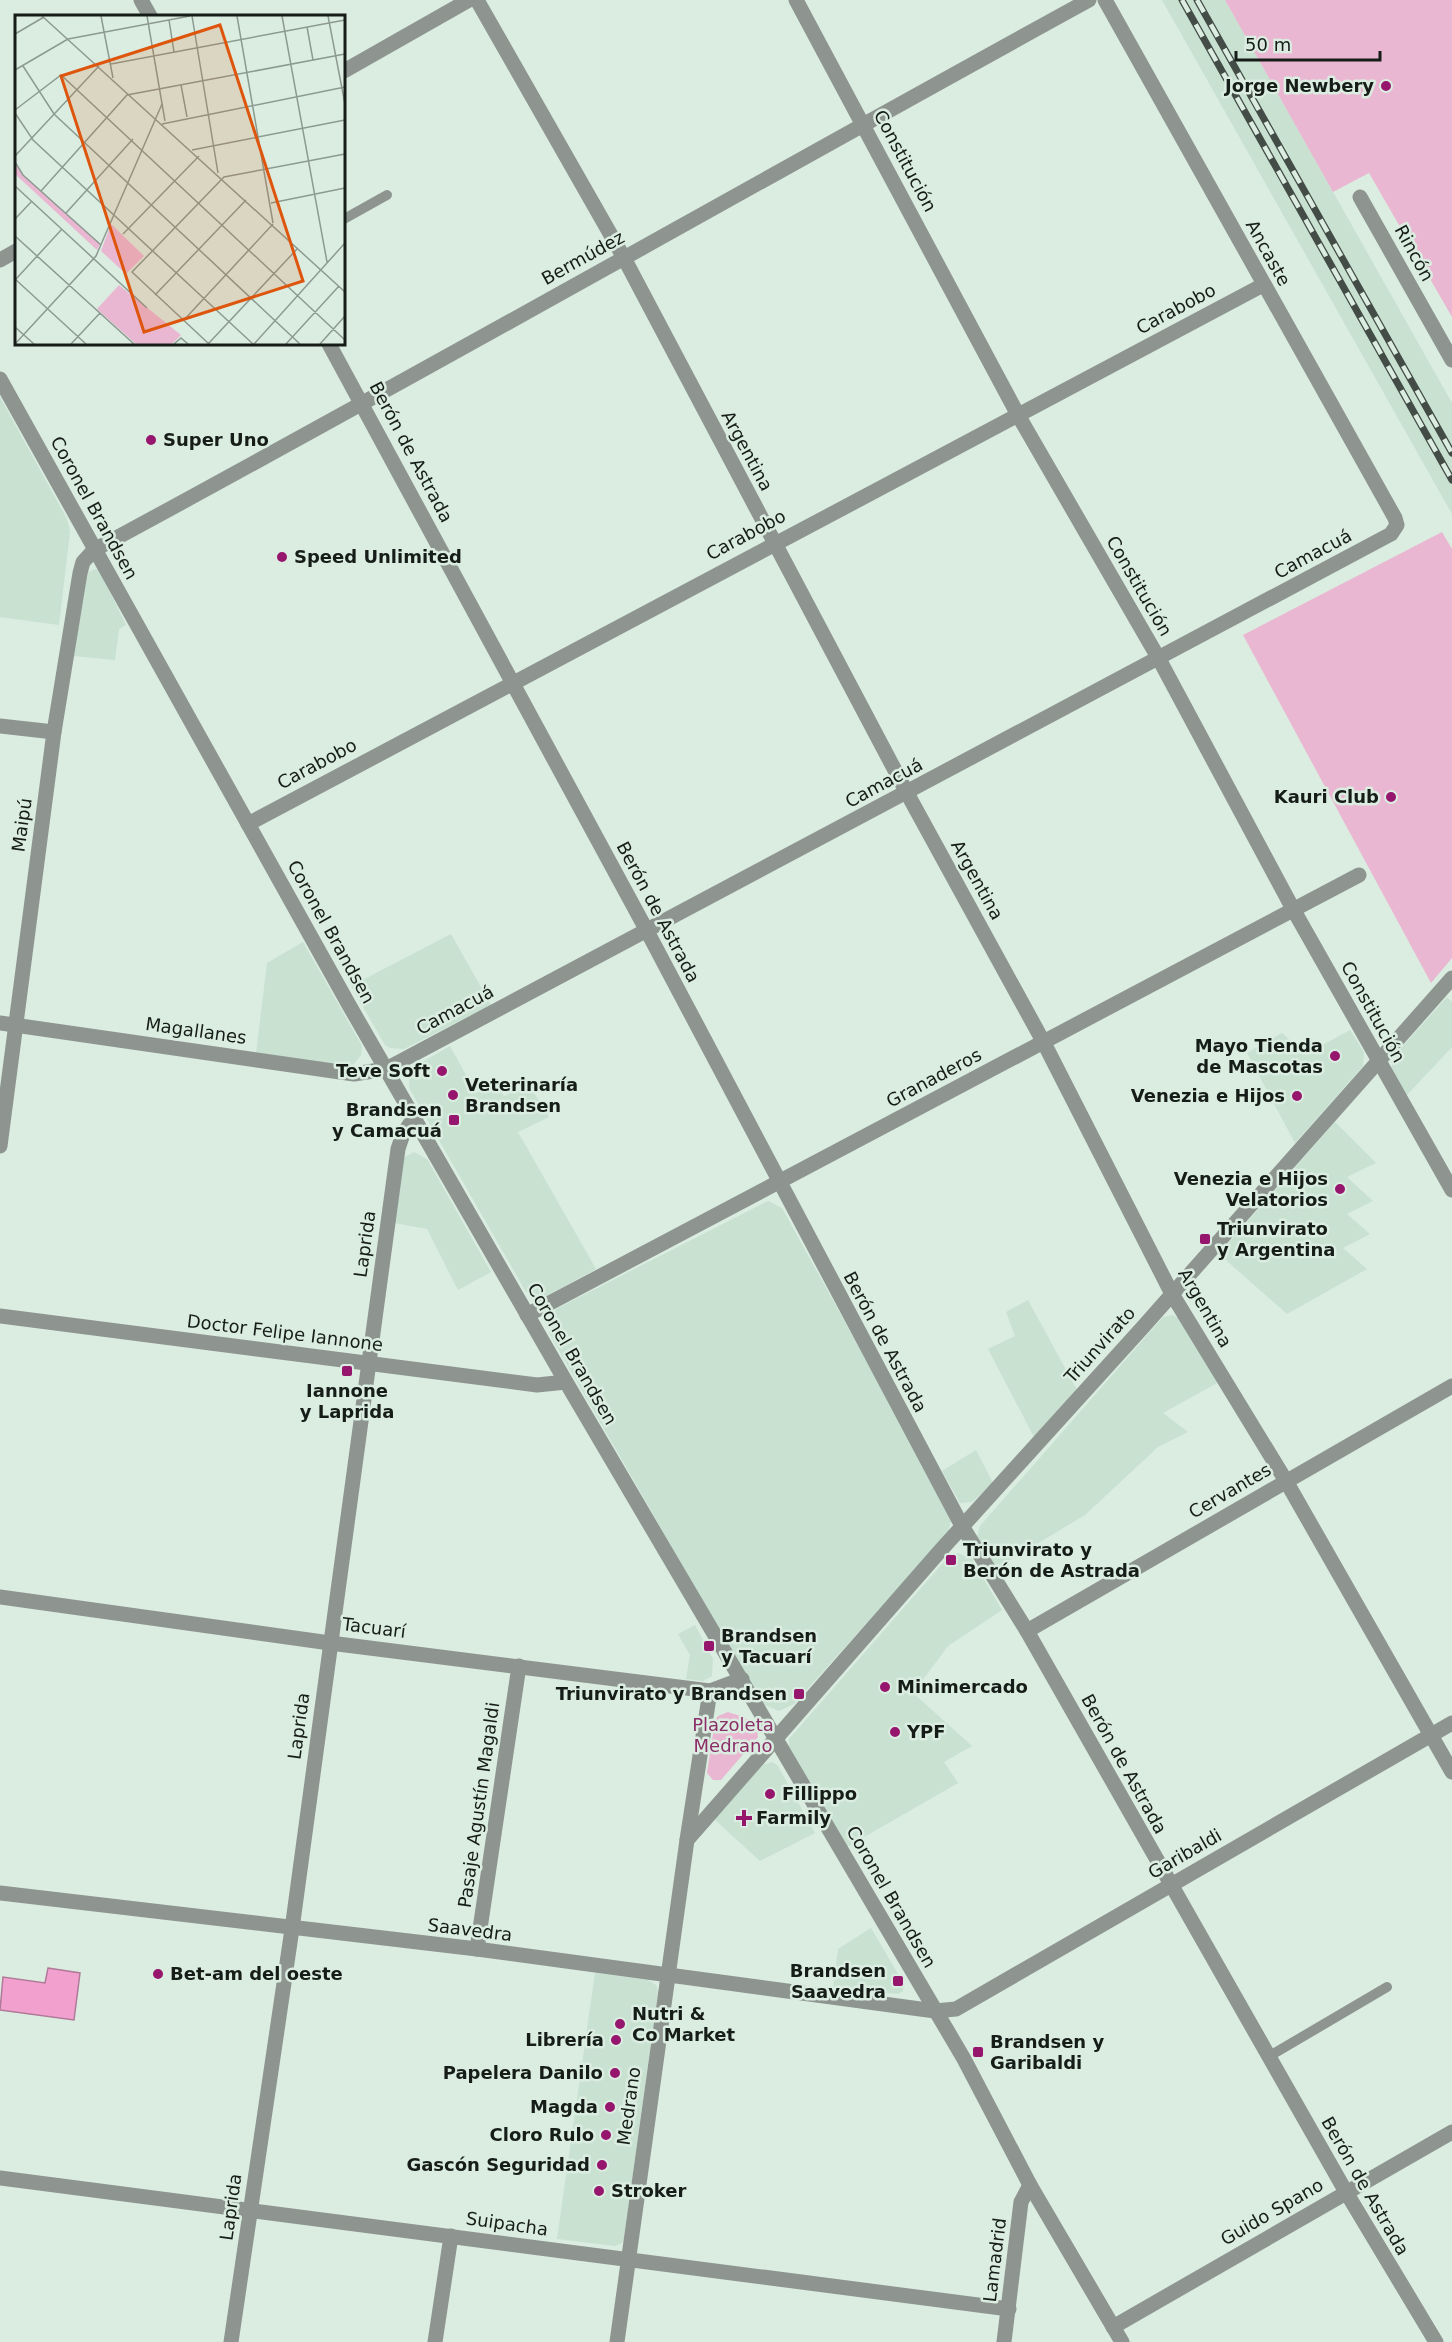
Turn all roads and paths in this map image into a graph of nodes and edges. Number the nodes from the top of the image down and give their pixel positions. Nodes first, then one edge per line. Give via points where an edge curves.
1 (141, 0) edge
2 (470, 0) edge
3 (477, 0) edge
4 (796, 0) edge
5 (1089, 0) edge
6 (1105, 0) edge
7 (149, 15) edge
8 (345, 70) edge
9 (863, 123) junction
10 (387, 195) dead end
11 (1360, 197) dead end
12 (345, 218) edge
13 (15, 252) edge
14 (624, 258) junction
15 (0, 260) edge
16 (1263, 285) junction
17 (330, 345) edge
18 (1452, 360) edge
19 (0, 378) edge
20 (363, 405) junction
21 (1018, 415) junction
22 (1397, 525) joint
23 (773, 543) junction
24 (94, 550) junction
25 (1159, 659) junction
26 (512, 681) junction
27 (0, 726) edge
28 (54, 732) junction
29 (907, 793) junction
30 (248, 824) junction
31 (1359, 875) dead end
32 (1293, 909) junction
33 (646, 931) junction
34 (1452, 978) edge
35 (8, 1024) edge
36 (1044, 1043) junction
37 (1378, 1061) junction
38 (386, 1069) junction
39 (414, 1118) junction
40 (0, 1146) edge
41 (778, 1182) junction
42 (1452, 1190) edge
43 (1172, 1294) junction
44 (0, 1316) edge
45 (527, 1316) junction
46 (368, 1364) junction
47 (566, 1382) junction
48 (1452, 1386) edge
49 (1286, 1481) junction
50 (962, 1526) junction
51 (0, 1597) edge
52 (1027, 1631) junction
53 (330, 1643) junction
54 (519, 1666) junction
55 (742, 1679) junction
56 (710, 1691) junction
57 (1452, 1723) edge
58 (1431, 1735) junction
59 (776, 1738) junction
60 (1452, 1772) edge
61 (687, 1840) junction
62 (1170, 1885) junction
63 (0, 1893) edge
64 (292, 1929) junction
65 (477, 1949) junction
66 (667, 1976) junction
67 (1387, 1987) dead end
68 (935, 2011) junction
69 (1268, 2057) junction
70 (1452, 2132) edge
71 (0, 2178) edge
72 (1030, 2185) junction
73 (1346, 2192) junction
74 (250, 2211) junction
75 (452, 2236) junction
76 (628, 2261) junction
77 (1009, 2308) junction
78 (1113, 2327) junction
79 (231, 2342) edge
80 (435, 2342) edge
81 (617, 2342) edge
82 (1004, 2342) edge
83 (1122, 2342) edge
84 (1436, 2342) edge

1 - 7 street
2 - 8 street
3 - 14 street, Argentina
4 - 9 street, Constitución
5 - 9 street, Bermúdez
6 - 16 street, Ancaste
9 - 14 street, Bermúdez
9 - 21 street, Constitución
10 - 12 lane
11 - 18 street, Rincón
13 - 15 street
14 - 20 street, Bermúdez
14 - 23 street, Argentina
16 - 21 street, Carabobo
16 - 22 street, Ancaste
17 - 20 street, Berón de Astrada
19 - 24 street, Coronel Brandsen
20 - 24 street, Bermúdez
20 - 26 street, Berón de Astrada
21 - 23 street, Carabobo
21 - 25 street, Constitución
22 - 25 street, Camacuá via 1391,534
23 - 26 street, Carabobo
23 - 29 street, Argentina
24 - 28 street, Maipú via 83,562 80,573
24 - 30 street, Coronel Brandsen
25 - 29 street, Camacuá
25 - 32 street, Constitución
26 - 30 street, Carabobo
26 - 33 street, Berón de Astrada
27 - 28 street
28 - 35 street, Maipú
29 - 33 street, Camacuá
29 - 36 street, Argentina
30 - 38 street, Coronel Brandsen
31 - 32 street, Granaderos
32 - 36 street, Granaderos
32 - 37 street, Constitución
33 - 38 street, Camacuá
33 - 41 street, Berón de Astrada
34 - 37 street, Triunvirato
35 - 38 street, Magallanes via 354,1074
35 - 40 street, Maipú
36 - 41 street, Granaderos
36 - 43 street, Argentina
37 - 42 street, Constitución
37 - 43 street, Triunvirato
38 - 39 street, Coronel Brandsen
39 - 45 street, Coronel Brandsen
39 - 46 street, Laprida via 398,1149
41 - 45 street, Granaderos
41 - 50 street, Berón de Astrada
43 - 49 street, Argentina
43 - 50 street, Triunvirato
44 - 46 street, Doctor Felipe Iannone
45 - 47 street, Coronel Brandsen
46 - 47 street, Doctor Felipe Iannone via 537,1385
46 - 53 street, Laprida
47 - 55 street, Coronel Brandsen
48 - 49 street, Cervantes
49 - 52 street, Cervantes
49 - 58 street, Argentina
50 - 52 street, Berón de Astrada
50 - 59 street, Triunvirato
51 - 53 street, Tacuarí
52 - 62 street, Berón de Astrada
53 - 54 street, Tacuarí
53 - 64 street, Laprida
54 - 56 street, Tacuarí
54 - 65 street, Pasaje Agustín Magaldi
55 - 56 street, Tacuarí
55 - 59 street, Coronel Brandsen
56 - 61 street, Medrano
57 - 58 street, Garibaldi
58 - 60 street, Argentina
58 - 62 street, Garibaldi
59 - 61 street
59 - 68 street, Coronel Brandsen
61 - 66 street, Medrano
62 - 68 street, Garibaldi via 956,2009
62 - 69 street, Berón de Astrada
63 - 64 street, Saavedra
64 - 65 street, Saavedra
64 - 74 street, Laprida
65 - 66 street, Saavedra
66 - 68 street, Saavedra
66 - 76 street, Medrano
67 - 69 lane
68 - 72 street, Coronel Brandsen
69 - 73 street, Berón de Astrada
70 - 73 street, Guido Spano
71 - 74 street, Suipacha
72 - 77 street, Lamadrid via 1021,2202
72 - 78 street, Coronel Brandsen
73 - 78 street, Guido Spano
73 - 84 street, Berón de Astrada
74 - 75 street, Suipacha
74 - 79 street, Laprida
75 - 76 street, Suipacha
75 - 80 street
76 - 77 street, Suipacha
76 - 81 street, Medrano
77 - 82 street, Lamadrid
78 - 83 street, Coronel Brandsen

